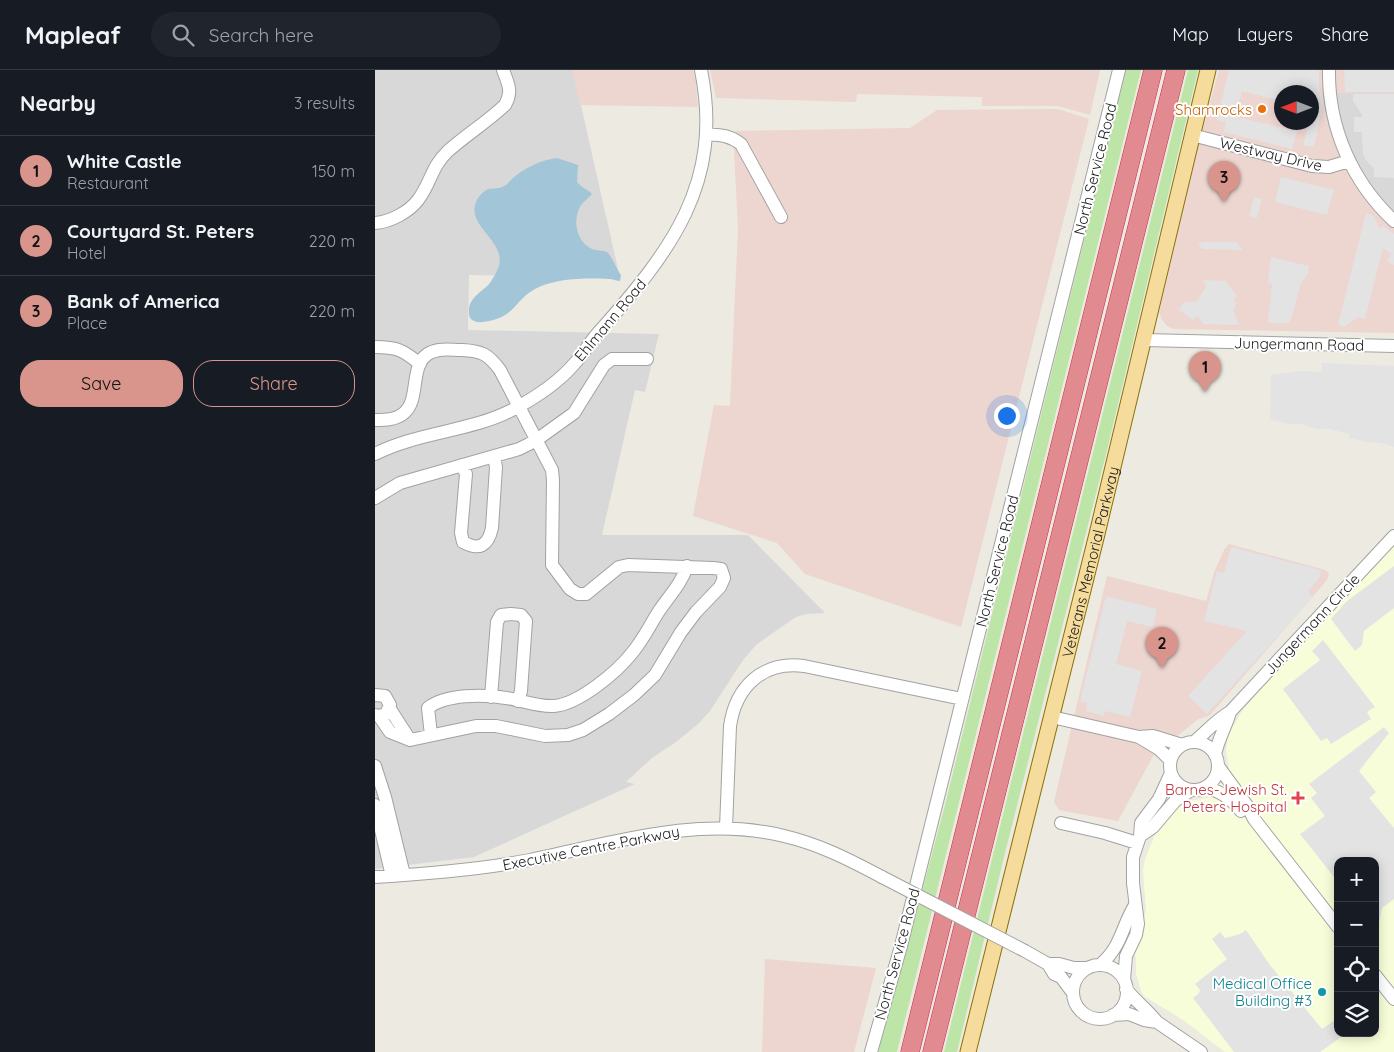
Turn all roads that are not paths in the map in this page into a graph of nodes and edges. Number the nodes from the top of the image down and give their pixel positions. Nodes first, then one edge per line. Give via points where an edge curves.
1 (503, 70) edge
2 (701, 70) edge
3 (1119, 70) edge
4 (1153, 70) edge
5 (1176, 70) edge
6 (1208, 70) edge
7 (1329, 70) edge
8 (707, 135) junction
9 (1192, 135) junction
10 (1349, 161) junction
11 (781, 217) dead end
12 (1394, 221) edge
13 (375, 223) edge
14 (1144, 340) junction
15 (1394, 346) edge
16 (375, 347) edge
17 (647, 359) dead end
18 (420, 364) junction
19 (519, 406) junction
20 (375, 420) edge
21 (535, 441) junction
22 (375, 454) edge
23 (494, 457) junction
24 (462, 466) junction
25 (375, 498) edge
26 (1394, 536) edge
27 (687, 566) junction
28 (375, 695) edge
29 (491, 696) junction
30 (962, 699) junction
31 (518, 701) junction
32 (1230, 712) junction
33 (382, 714) edge
34 (1052, 717) junction
35 (431, 735) junction
36 (1139, 737) junction
37 (410, 740) junction
38 (1188, 743) junction
39 (1171, 760) junction
40 (1216, 761) junction
41 (375, 766) edge
42 (1171, 773) junction
43 (1205, 787) junction
44 (1191, 790) junction
45 (375, 805) edge
46 (1253, 820) junction
47 (1061, 823) dead end
48 (726, 828) junction
49 (1139, 840) junction
50 (398, 876) junction
51 (375, 877) edge
52 (1135, 905) junction
53 (1334, 922) edge
54 (1048, 964) junction
55 (1100, 965) junction
56 (1087, 968) junction
57 (1379, 980) edge
58 (1125, 984) junction
59 (1073, 993) junction
60 (1394, 999) edge
61 (1113, 1015) junction
62 (1157, 1022) junction
63 (871, 1052) edge
64 (910, 1052) edge
65 (932, 1052) edge
66 (969, 1052) edge
67 (1201, 1052) edge

1 - 13 street via 509,98 448,152 434,168 417,201 393,218
2 - 8 street, Ehlmann Road via 706,96
3 - 30 street, North Service Road
4 - 64 highway
5 - 65 highway
6 - 9 main road, Veterans Memorial Parkway
7 - 10 street via 1334,115
8 - 11 street via 722,134 741,144
8 - 19 street, Ehlmann Road via 695,194 663,255 576,362 548,388
9 - 10 street, Westway Drive via 1312,166 1329,167
9 - 14 main road, Veterans Memorial Parkway
10 - 12 street via 1372,197
14 - 15 street, Jungermann Road
14 - 34 main road, Veterans Memorial Parkway
16 - 18 street via 400,350
17 - 21 street via 612,359 604,365 574,413
18 - 19 street via 437,350 481,352 490,357 500,370
18 - 20 street via 412,401 405,412 392,419
19 - 21 street
19 - 22 street, Ehlmann Road via 477,424 402,443
21 - 23 street
21 - 27 street via 547,459 553,480 552,565 571,589 578,594 586,594 619,567 628,565
23 - 24 street
23 - 24 street via 492,528 485,544 478,546 463,542 461,533 465,474
24 - 25 street via 400,482
26 - 32 street, Jungermann Circle
27 - 31 street via 684,578 634,651 608,676 574,700 557,706
27 - 35 street via 721,569 724,578 720,587 681,632 655,675 609,714 568,735 545,736 496,726 476,726
28 - 33 street via 385,696 390,702
29 - 31 street
29 - 31 street via 497,622 501,615 521,615 526,621 526,632
29 - 35 street via 434,703 427,708
30 - 48 street via 804,666 787,665 762,673 742,692 732,712
30 - 63 street, North Service Road
32 - 38 street, Jungermann Circle
32 - 40 street, Jungermann Circle via 1218,740
33 - 37 street
33 - 37 street via 390,732
34 - 36 street
34 - 66 main road, Veterans Memorial Parkway
35 - 37 street
36 - 38 street via 1153,736
36 - 39 street
38 - 39 street via 1174,752
38 - 40 street via 1208,746
39 - 42 street
40 - 43 street via 1215,777
40 - 46 street via 1248,807
41 - 50 street via 385,797
42 - 44 street via 1179,785
42 - 49 street via 1159,799 1141,823
43 - 44 street
43 - 46 street via 1228,796
44 - 49 street via 1175,801
45 - 50 street
46 - 53 street
47 - 49 street
48 - 50 street, Executive Centre Parkway via 665,832 479,869
48 - 54 street, Executive Centre Parkway, bridge via 784,836 819,846
49 - 52 street via 1132,869
50 - 51 street, Executive Centre Parkway
52 - 55 street via 1117,946
52 - 58 street via 1138,924 1126,956
54 - 56 street, Executive Centre Parkway
54 - 59 street, Executive Centre Parkway
55 - 56 street
55 - 58 street via 1116,970
56 - 59 street via 1075,982
57 - 60 street
58 - 61 street via 1124,1004
58 - 62 street via 1136,1002
59 - 61 street via 1077,1006 1086,1015 1098,1018
61 - 62 street via 1129,1014
62 - 67 street

